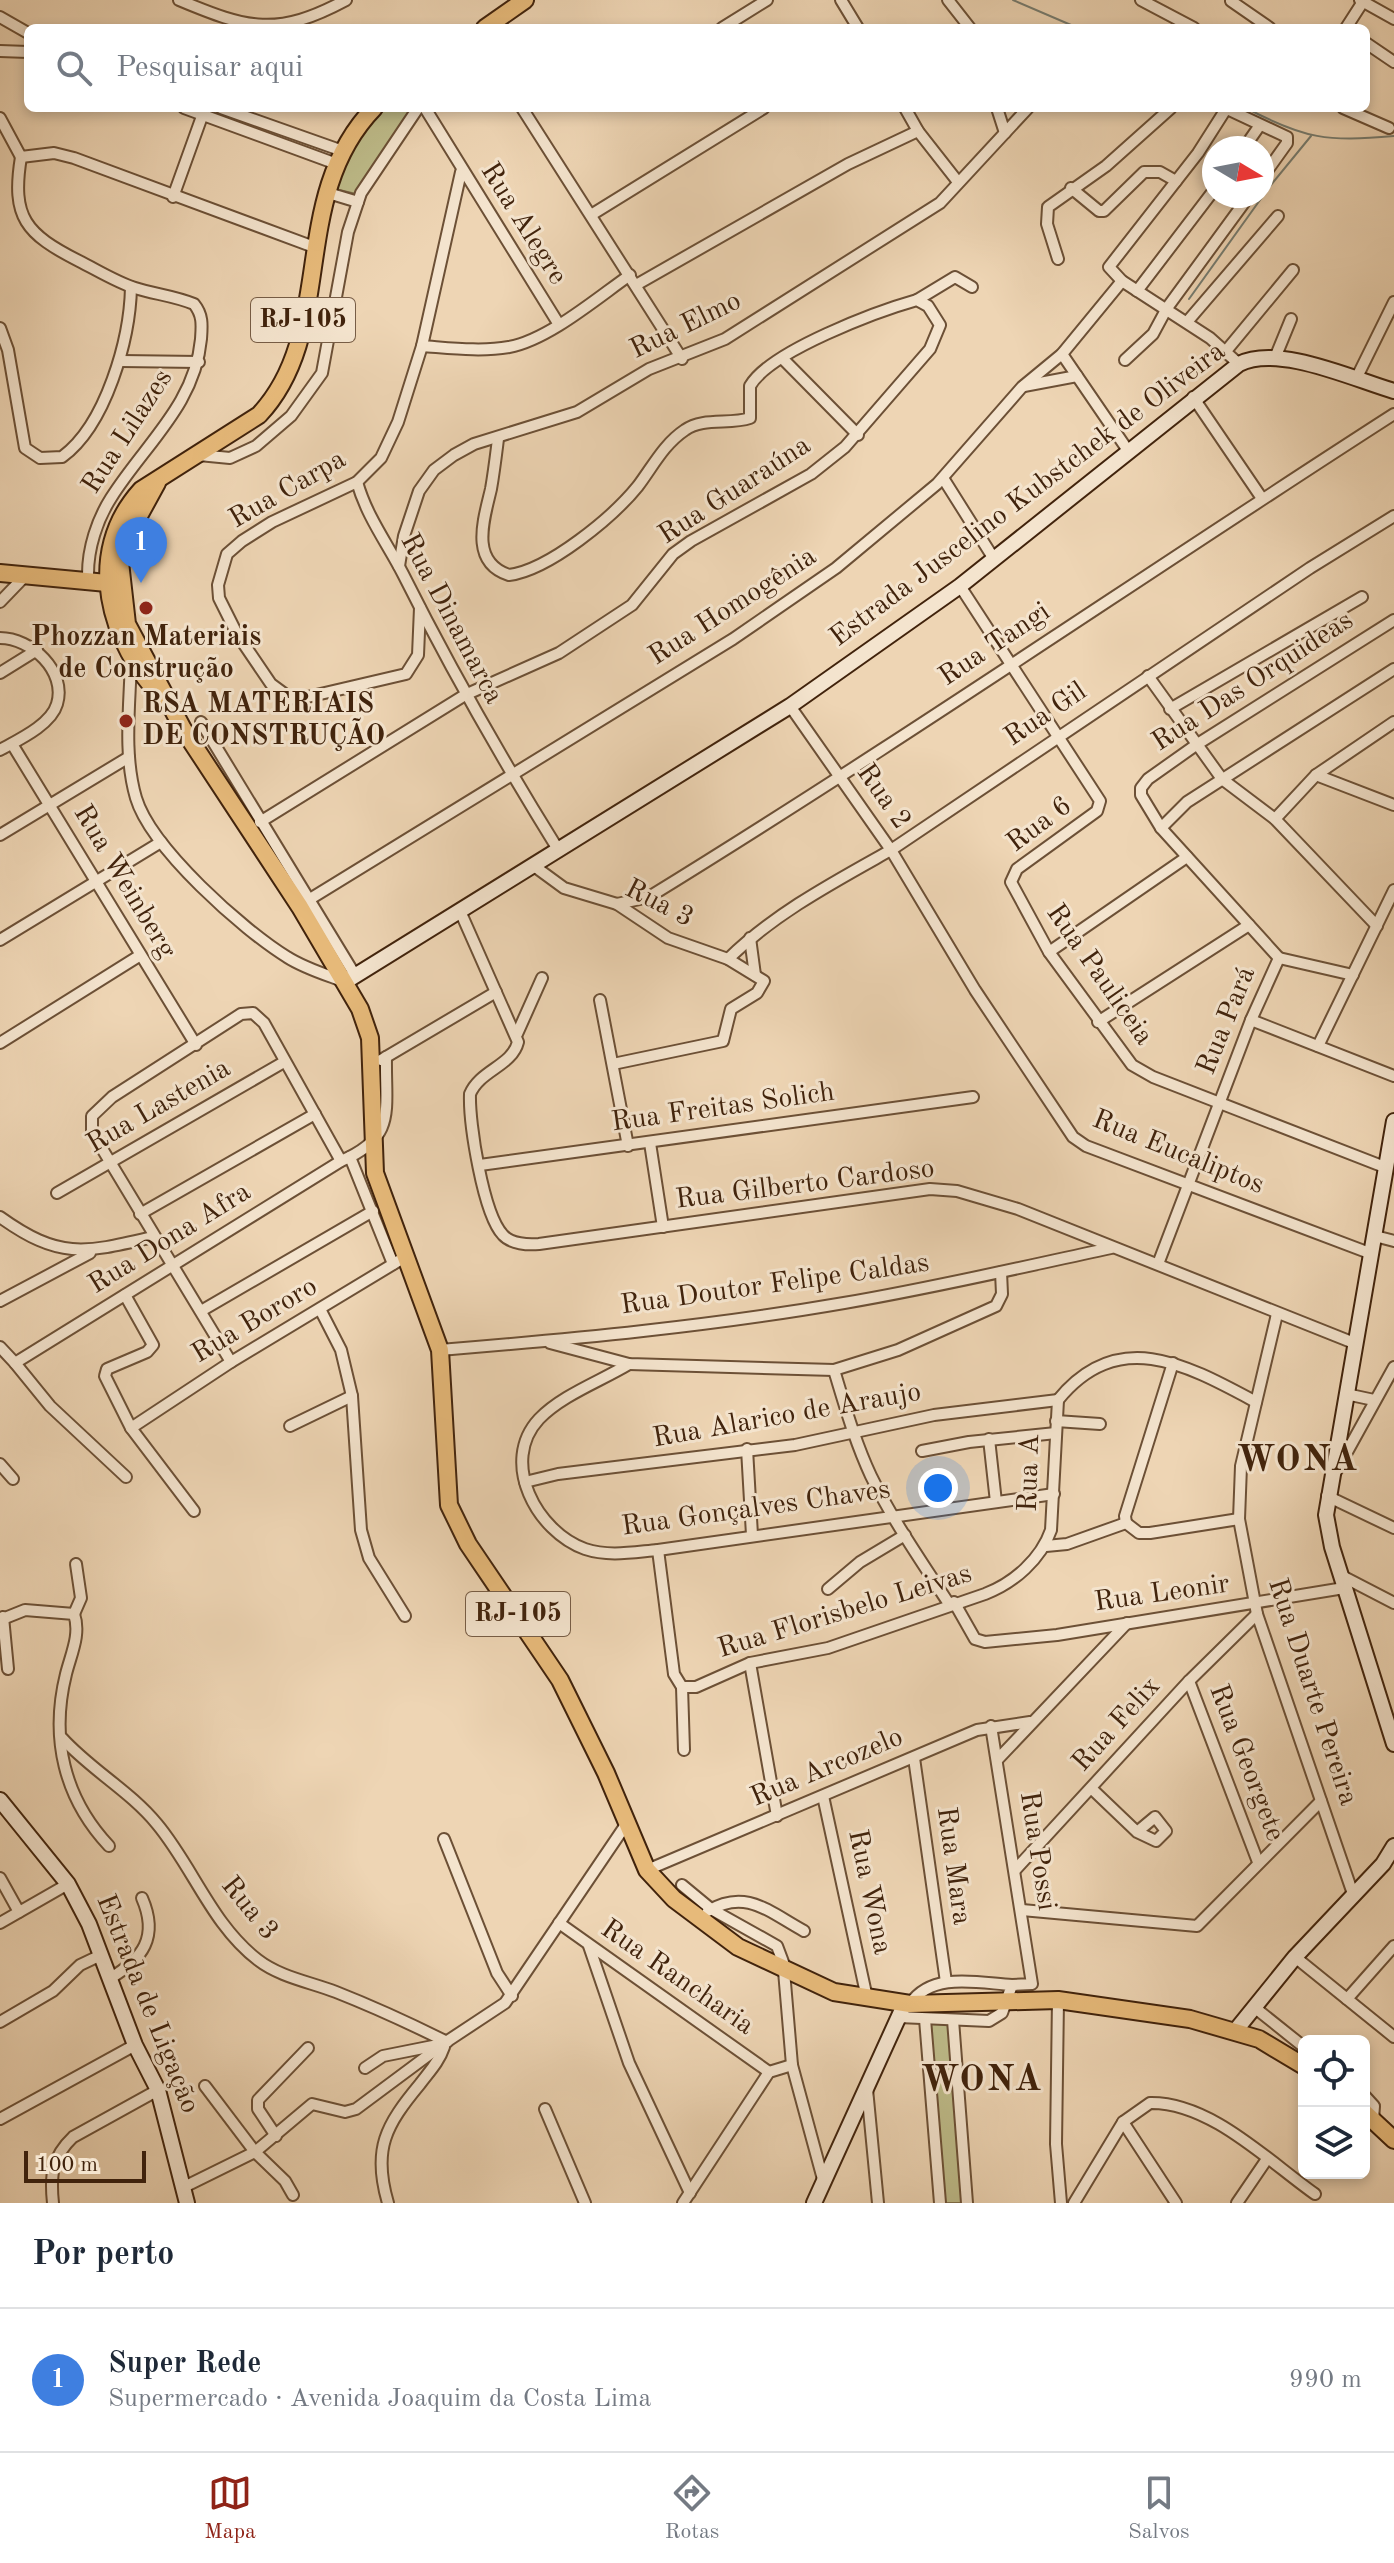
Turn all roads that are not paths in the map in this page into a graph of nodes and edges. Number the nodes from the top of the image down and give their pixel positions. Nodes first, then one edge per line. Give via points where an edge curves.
1 (179, 0) edge
2 (346, 0) edge
3 (525, 0) edge
4 (767, 0) edge
5 (841, 0) edge
6 (948, 0) edge
7 (1141, 0) edge
8 (1231, 1) edge
9 (1363, 1) edge
10 (0, 17) edge
11 (1394, 19) edge
12 (256, 24) edge
13 (286, 24) edge
14 (491, 24) edge
15 (728, 24) edge
16 (856, 24) edge
17 (967, 24) edge
18 (1186, 24) edge
19 (1264, 24) edge
20 (1349, 24) edge
21 (24, 31) edge
22 (1370, 46) edge
23 (0, 51) edge
24 (24, 52) edge
25 (1394, 62) edge
26 (203, 112) edge
27 (231, 112) edge
28 (370, 112) edge
29 (415, 112) edge
30 (427, 112) edge
31 (525, 112) edge
32 (758, 112) edge
33 (907, 112) edge
34 (998, 112) edge
35 (1024, 112) edge
36 (1167, 112) edge
37 (1222, 112) edge
38 (1233, 112) edge
39 (1352, 112) edge
40 (0, 118) edge
41 (1260, 125) junction
42 (1389, 128) dead end
43 (918, 131) junction
44 (1005, 133) junction
45 (1252, 136) edge
46 (337, 156) junction
47 (21, 157) junction
48 (1274, 161) edge
49 (461, 172) junction
50 (1176, 181) junction
51 (958, 182) junction
52 (1071, 188) junction
53 (325, 192) junction
54 (173, 197) junction
55 (358, 202) junction
56 (1202, 206) edge
57 (1240, 208) edge
58 (591, 215) junction
59 (1278, 216) dead end
60 (314, 247) junction
61 (1058, 259) dead end
62 (1293, 270) dead end
63 (633, 280) junction
64 (1122, 281) junction
65 (131, 287) junction
66 (972, 287) dead end
67 (1137, 291) junction
68 (917, 300) junction
69 (1394, 302) edge
70 (1167, 308) junction
71 (1291, 319) dead end
72 (1187, 322) junction
73 (558, 323) junction
74 (0, 328) edge
75 (422, 346) junction
76 (1226, 351) junction
77 (1062, 354) junction
78 (1275, 358) junction
79 (682, 359) junction
80 (783, 359) junction
81 (1125, 360) dead end
82 (121, 361) junction
83 (199, 362) junction
84 (1239, 364) junction
85 (1077, 376) junction
86 (1356, 379) junction
87 (1022, 387) junction
88 (1394, 391) edge
89 (1193, 397) junction
90 (1394, 414) edge
91 (858, 435) junction
92 (498, 439) junction
93 (1129, 452) junction
94 (199, 455) junction
95 (943, 478) junction
96 (357, 482) junction
97 (1261, 497) junction
98 (1394, 516) edge
99 (404, 536) junction
100 (382, 539) junction
101 (115, 557) junction
102 (994, 559) junction
103 (399, 566) junction
104 (0, 573) edge
105 (26, 575) junction
106 (83, 577) junction
107 (107, 583) junction
108 (960, 586) junction
109 (1362, 597) dead end
110 (0, 602) edge
111 (117, 608) junction
112 (420, 608) junction
113 (1394, 620) edge
114 (0, 638) edge
115 (37, 650) junction
116 (131, 656) junction
117 (1011, 663) junction
118 (1394, 669) edge
119 (0, 673) edge
120 (1148, 676) junction
121 (465, 695) junction
122 (790, 706) junction
123 (170, 707) junction
124 (1170, 709) junction
125 (201, 722) dead end
126 (1394, 722) edge
127 (1059, 734) junction
128 (12, 744) junction
129 (1196, 745) junction
130 (0, 750) edge
131 (129, 757) junction
132 (511, 774) junction
133 (1316, 775) junction
134 (840, 778) junction
135 (1222, 779) junction
136 (226, 782) junction
137 (1141, 788) joint
138 (50, 804) junction
139 (1394, 805) edge
140 (1275, 819) junction
141 (260, 822) junction
142 (1161, 828) junction
143 (0, 835) edge
144 (161, 842) junction
145 (891, 850) junction
146 (559, 851) junction
147 (1187, 857) junction
148 (534, 866) junction
149 (97, 881) junction
150 (1011, 882) joint
151 (1394, 890) edge
152 (310, 899) junction
153 (617, 904) junction
154 (460, 911) junction
155 (932, 919) joint
156 (1249, 925) junction
157 (1377, 926) junction
158 (750, 938) junction
159 (0, 940) edge
160 (1049, 952) junction
161 (139, 956) junction
162 (1279, 958) junction
163 (728, 959) junction
164 (1353, 975) junction
165 (350, 978) junction
166 (542, 978) dead end
167 (760, 978) junction
168 (496, 992) junction
169 (600, 1000) dead end
170 (1251, 1020) junction
171 (1098, 1022) junction
172 (517, 1034) junction
173 (0, 1043) edge
174 (196, 1045) junction
175 (1318, 1046) junction
176 (379, 1061) junction
177 (284, 1062) junction
178 (613, 1064) junction
179 (1394, 1076) edge
180 (973, 1097) dead end
181 (1220, 1103) junction
182 (315, 1114) junction
183 (1394, 1121) edge
184 (650, 1143) junction
185 (628, 1146) junction
186 (372, 1147) junction
187 (346, 1159) junction
188 (111, 1163) junction
189 (480, 1165) junction
190 (1387, 1168) junction
191 (1188, 1185) junction
192 (57, 1193) dead end
193 (373, 1211) junction
194 (140, 1214) junction
195 (0, 1217) edge
196 (663, 1227) junction
197 (1375, 1236) junction
198 (153, 1237) junction
199 (1394, 1241) edge
200 (1113, 1247) junction
201 (95, 1250) junction
202 (1372, 1254) junction
203 (399, 1261) junction
204 (1158, 1264) junction
205 (171, 1266) junction
206 (1001, 1272) junction
207 (125, 1295) junction
208 (0, 1301) edge
209 (201, 1311) junction
210 (321, 1311) junction
211 (1277, 1314) junction
212 (545, 1341) junction
213 (1354, 1343) junction
214 (0, 1347) edge
215 (440, 1350) junction
216 (231, 1362) junction
217 (15, 1363) junction
218 (1173, 1363) junction
219 (629, 1364) junction
220 (1394, 1367) edge
221 (834, 1370) junction
222 (1346, 1394) junction
223 (352, 1396) junction
224 (1058, 1400) junction
225 (1374, 1400) junction
226 (1256, 1402) junction
227 (1100, 1424) dead end
228 (290, 1426) dead end
229 (1056, 1427) junction
230 (131, 1428) junction
231 (853, 1435) junction
232 (989, 1439) junction
233 (747, 1449) junction
234 (922, 1451) dead end
235 (0, 1464) edge
236 (1330, 1476) junction
237 (126, 1477) dead end
238 (13, 1479) dead end
239 (525, 1482) junction
240 (1054, 1494) junction
241 (1327, 1496) junction
242 (996, 1502) junction
243 (194, 1511) dead end
244 (891, 1515) junction
245 (1239, 1519) junction
246 (1126, 1523) junction
247 (1394, 1528) edge
248 (752, 1535) junction
249 (905, 1535) junction
250 (1046, 1546) junction
251 (658, 1550) junction
252 (76, 1564) dead end
253 (1342, 1581) junction
254 (828, 1589) dead end
255 (951, 1603) junction
256 (1394, 1603) edge
257 (1255, 1610) junction
258 (69, 1613) junction
259 (405, 1616) dead end
260 (2, 1618) edge
261 (1127, 1623) junction
262 (750, 1663) junction
263 (8, 1669) dead end
264 (1189, 1681) junction
265 (682, 1687) junction
266 (1030, 1722) junction
267 (991, 1726) junction
268 (62, 1738) junction
269 (1394, 1739) edge
270 (684, 1750) dead end
271 (914, 1758) junction
272 (998, 1759) junction
273 (1092, 1789) junction
274 (823, 1796) junction
275 (0, 1800) edge
276 (1321, 1801) junction
277 (777, 1816) junction
278 (626, 1829) junction
279 (1137, 1832) dead end
280 (444, 1839) dead end
281 (109, 1846) dead end
282 (1394, 1846) edge
283 (1258, 1862) junction
284 (1389, 1868) edge
285 (1016, 1869) junction
286 (647, 1870) junction
287 (0, 1878) edge
288 (68, 1884) junction
289 (682, 1885) dead end
290 (1353, 1894) junction
291 (142, 1898) dead end
292 (1022, 1910) junction
293 (19, 1912) junction
294 (704, 1914) junction
295 (0, 1923) edge
296 (559, 1923) junction
297 (804, 1931) dead end
298 (589, 1946) junction
299 (1394, 1946) edge
300 (101, 1955) junction
301 (1295, 1957) junction
302 (783, 1966) junction
303 (109, 1979) junction
304 (946, 1982) junction
305 (1020, 1990) junction
306 (512, 1996) junction
307 (867, 1998) junction
308 (1347, 1999) junction
309 (1058, 2000) junction
310 (1254, 2007) junction
311 (905, 2008) junction
312 (925, 2019) junction
313 (953, 2020) junction
314 (0, 2022) edge
315 (1236, 2030) junction
316 (1394, 2037) edge
317 (1298, 2042) edge
318 (445, 2043) junction
319 (135, 2045) junction
320 (308, 2048) dead end
321 (1298, 2062) edge
322 (792, 2065) junction
323 (365, 2068) dead end
324 (769, 2072) junction
325 (205, 2086) dead end
326 (867, 2089) junction
327 (158, 2090) junction
328 (545, 2109) dead end
329 (1370, 2118) edge
330 (0, 2119) edge
331 (1123, 2122) junction
332 (852, 2125) junction
333 (276, 2136) junction
334 (870, 2136) junction
335 (1394, 2140) edge
336 (255, 2152) junction
337 (1267, 2159) junction
338 (824, 2183) junction
339 (184, 2187) junction
340 (1315, 2194) dead end
341 (293, 2195) dead end
342 (686, 2198) edge
343 (53, 2203) edge
344 (187, 2203) edge
345 (388, 2203) edge
346 (585, 2203) edge
347 (814, 2203) edge
348 (878, 2203) edge
349 (940, 2203) edge
350 (967, 2203) edge
351 (1061, 2203) edge
352 (1074, 2203) edge
353 (1176, 2203) edge
354 (1237, 2203) edge

1 - 12 street
2 - 13 street
3 - 14 main road
4 - 15 street
5 - 16 street
6 - 17 street
7 - 18 street
8 - 19 street
9 - 11 street
9 - 20 street
10 - 21 street
22 - 25 street
23 - 24 street
26 - 46 street
26 - 54 street
27 - 46 street
28 - 46 main road, RJ-105
29 - 55 street via 374,169
30 - 49 street, Rua Alegre
31 - 58 street
32 - 58 street
33 - 43 street
34 - 44 street
35 - 44 street, Rua Elmo
36 - 52 street via 1106,166
37 - 50 street
38 - 41 street
39 - 42 street
40 - 47 street
41 - 45 street
41 - 48 street via 1288,141
43 - 51 street
43 - 63 street
44 - 51 street, Rua Elmo
46 - 53 main road, RJ-105
47 - 54 street via 54,153 74,158
47 - 65 street via 17,193 22,217 33,234
49 - 73 street, Rua Alegre
49 - 75 street, Rua Carpa
50 - 52 street via 1160,172 1144,172 1104,211
50 - 64 street via 1110,265
51 - 79 street, Rua Elmo via 930,210 725,339
52 - 61 street via 1045,212
53 - 55 street
53 - 60 main road, RJ-105
54 - 60 street
55 - 94 street via 322,373 291,416 256,446 230,458
56 - 67 street
57 - 70 street
58 - 63 street
59 - 72 street
60 - 94 main road, RJ-105 via 306,307 285,381 259,415
62 - 76 street
63 - 73 street
63 - 79 street
64 - 67 street
64 - 77 street, Rua Homogênia
65 - 82 street
65 - 83 street, Rua Lilazes via 194,304 202,323
66 - 68 street via 955,277
67 - 70 street
68 - 80 street via 849,323
68 - 91 street, Rua Guaraúna via 937,317 937,335
69 - 86 street
70 - 72 street
70 - 81 street via 1147,342
71 - 78 street
72 - 76 street
73 - 75 street via 512,346
74 - 82 street via 21,439 28,452 40,458 52,460 73,449
75 - 96 street, Rua Carpa via 388,445
76 - 84 street
77 - 85 street
77 - 87 street, Rua Homogênia
78 - 84 street, Estrada Juscelino Kubstchek de Oliveira
78 - 86 street, Estrada Juscelino Kubstchek de Oliveira
79 - 92 street, Rua Elmo via 649,369 577,412
80 - 91 street
80 - 92 street via 752,382 750,418 688,427 618,508 550,559 509,575 493,566 482,542
82 - 83 street, Rua Lilazes
83 - 106 street, Rua Lilazes via 180,406 110,500
84 - 89 street, Estrada Juscelino Kubstchek de Oliveira
85 - 87 street
85 - 93 street
86 - 88 street, Estrada Juscelino Kubstchek de Oliveira
87 - 95 street, Rua Homogênia
89 - 93 street, Estrada Juscelino Kubstchek de Oliveira
89 - 97 street
90 - 97 street, Rua Tangi
91 - 121 street, Rua Guaraúna via 811,474 673,554 632,605 529,669
92 - 99 street, Rua Elmo via 474,444 434,470 419,491
93 - 102 street, Estrada Juscelino Kubstchek de Oliveira
94 - 101 main road, RJ-105 via 157,483
95 - 102 street
95 - 132 street, Rua Homogênia via 836,568 733,639
96 - 100 street, Rua Dinamarca
96 - 112 street, Rua Carpa via 272,522 227,554 218,585 231,625 271,684 299,699 406,674 418,655
97 - 117 street, Rua Tangi
98 - 120 street, Rua Gil
99 - 100 street
99 - 103 street, Rua Elmo
100 - 103 street, Rua Dinamarca
101 - 106 main road
101 - 107 main road
101 - 111 main road, RJ-105
102 - 108 street, Estrada Juscelino Kubstchek de Oliveira
103 - 112 street, Rua Dinamarca
104 - 105 main road
105 - 106 main road
105 - 110 street
106 - 107 main road
106 - 111 main road
107 - 111 main road
108 - 117 street
108 - 122 street, Estrada Juscelino Kubstchek de Oliveira
109 - 124 street
111 - 116 main road, RJ-105
111 - 123 main road, RJ-105
112 - 121 street, Rua Dinamarca
113 - 129 street, Rua Das Orquideas
114 - 115 street
115 - 119 street
115 - 128 street via 58,690 57,704 39,726
116 - 123 main road, RJ-105
116 - 131 street
117 - 127 street
117 - 134 street, Rua Tangi
118 - 135 street
120 - 124 street
120 - 127 street, Rua Gil
121 - 132 street, Rua Dinamarca
121 - 141 street, Rua Guaraúna
122 - 134 street, Rua 2
122 - 146 street, Estrada Juscelino Kubstchek de Oliveira
123 - 136 main road, RJ-105
124 - 129 street
125 - 136 street
126 - 133 street
127 - 145 street, Rua Gil
127 - 150 street, Rua 6 via 1100,808 1017,869
128 - 130 street
128 - 138 street, Rua Weinberg
129 - 135 street
129 - 137 street, Rua Das Orquideas
131 - 138 street
131 - 144 street via 138,803
132 - 146 street, Rua Dinamarca
132 - 152 street, Rua Homogênia
133 - 139 street
133 - 140 street
134 - 145 street, Rua 2
134 - 153 street, Rua Tangi via 649,897
135 - 140 street
135 - 142 street
136 - 141 street
136 - 165 main road, RJ-105
137 - 142 street, Rua Pará
138 - 143 street
138 - 149 street, Rua Weinberg
140 - 157 street
141 - 152 street
142 - 147 street, Rua Pará
144 - 149 street
144 - 165 street via 260,938 288,958
145 - 155 street, Rua 2
145 - 158 street, Rua Gil
146 - 148 street, Estrada Juscelino Kubstchek de Oliveira
147 - 156 street, Rua Pará
147 - 160 street
148 - 153 street, Rua 3 via 564,888
148 - 154 street, Estrada Juscelino Kubstchek de Oliveira
149 - 159 street
149 - 161 street, Rua Weinberg
150 - 160 street, Rua Pauliceia
151 - 157 street
152 - 165 street
153 - 163 street, Rua 3 via 668,938
154 - 165 street, Estrada Juscelino Kubstchek de Oliveira
154 - 168 street
155 - 191 street, Rua Eucaliptos via 1073,1137
156 - 162 street, Rua Pará
156 - 171 street
157 - 164 street
158 - 163 street, Rua Gil
158 - 167 street
160 - 171 street, Rua Pauliceia
161 - 173 street
161 - 174 street, Rua Weinberg
162 - 164 street
162 - 170 street, Rua Pará
163 - 167 street, Rua 3
164 - 175 street
165 - 176 main road, RJ-105
166 - 172 street
167 - 178 street via 757,993 731,1009 723,1041
168 - 172 street
168 - 176 street
169 - 178 street
170 - 175 street
170 - 181 street, Rua Pará
171 - 181 street, Rua Pauliceia via 1140,1071
172 - 189 street, Rua Gilberto Cardoso via 514,1052 485,1073 470,1094 473,1146
174 - 177 street via 241,1014 253,1013
174 - 188 street via 98,1107 90,1125
175 - 179 street
176 - 186 main road, RJ-105
177 - 182 street
177 - 188 street, Rua Lastenia
178 - 185 street
180 - 184 street, Rua Freitas Solich
181 - 190 street, Rua Pauliceia
181 - 191 street, Rua Pará
182 - 187 street
182 - 194 street
183 - 190 street
184 - 185 street, Rua Freitas Solich
184 - 196 street
185 - 189 street, Rua Freitas Solich
186 - 187 street, Rua Dona Afra
186 - 203 main road, RJ-105
187 - 193 street
187 - 205 street, Rua Dona Afra
188 - 192 street, Rua Lastenia
188 - 194 street
189 - 196 street, Rua Gilberto Cardoso via 491,1213 503,1235 520,1243
190 - 197 street
191 - 202 street, Rua Eucaliptos
191 - 204 street, Rua Pará
193 - 203 street
193 - 209 street
194 - 198 street
195 - 201 street via 57,1247
196 - 200 street, Rua Gilberto Cardoso via 930,1189 987,1198
197 - 199 street
197 - 202 street
198 - 201 street
198 - 205 street
200 - 204 street, Rua Gilberto Cardoso
200 - 206 street, Rua Doutor Felipe Caldas
201 - 208 street
202 - 213 street
203 - 210 street, Rua Bororo
203 - 215 main road, RJ-105
204 - 211 street, Rua Gilberto Cardoso
205 - 207 street, Rua Dona Afra
205 - 209 street
206 - 212 street, Rua Doutor Felipe Caldas via 789,1312
206 - 221 street via 1002,1294 996,1306 898,1350
207 - 217 street, Rua Dona Afra
207 - 230 street via 153,1340 151,1350 105,1373
209 - 216 street
210 - 216 street, Rua Bororo
210 - 223 street via 341,1350
211 - 213 street, Rua Gilberto Cardoso
211 - 226 street, Rua Duarte Pereira
212 - 215 street, Rua Doutor Felipe Caldas
212 - 219 street
213 - 222 street
214 - 217 street
215 - 278 main road, RJ-105 via 452,1515 560,1680
216 - 230 street, Rua Bororo
217 - 237 street via 50,1406
218 - 224 street via 1148,1357 1110,1361 1074,1381
218 - 226 street
218 - 246 street
219 - 221 street
219 - 239 street, Rua Gonçalves Chaves via 540,1418 525,1445
220 - 225 street
221 - 231 street
222 - 225 street
222 - 236 street
223 - 228 street
223 - 259 street via 361,1530 369,1558
224 - 229 street, Rua A
224 - 231 street, Rua Alarico de Araujo via 934,1415
225 - 236 street
226 - 245 street, Rua Duarte Pereira via 1241,1466
227 - 229 street
229 - 232 street
229 - 240 street, Rua A
230 - 243 street
231 - 233 street, Rua Alarico de Araujo
231 - 244 street
232 - 234 street
232 - 242 street
233 - 239 street, Rua Alarico de Araujo
233 - 248 street
235 - 238 street
236 - 241 street
239 - 251 street, Rua Gonçalves Chaves via 548,1525 582,1548 608,1554
240 - 242 street, Rua Gonçalves Chaves
240 - 250 street, Rua A
241 - 247 street
241 - 253 street via 1328,1531
242 - 244 street, Rua Gonçalves Chaves
244 - 248 street, Rua Gonçalves Chaves
244 - 249 street
245 - 246 street via 1150,1533 1139,1533
245 - 257 street, Rua Duarte Pereira
246 - 250 street
248 - 251 street, Rua Gonçalves Chaves
249 - 254 street
249 - 255 street
250 - 255 street, Rua Florisbelo Leivas via 1008,1582
251 - 265 street via 674,1674
252 - 258 street via 81,1598
253 - 256 street
253 - 257 street, Rua Leonir
253 - 269 street
255 - 261 street, Rua Leonir via 975,1639 985,1642
255 - 262 street, Rua Florisbelo Leivas via 828,1648
257 - 261 street, Rua Leonir
257 - 264 street, Rua Felix
257 - 276 street, Rua Duarte Pereira
258 - 260 street via 25,1610
258 - 268 street via 76,1640 60,1709
260 - 263 street
261 - 266 street
262 - 265 street, Rua Florisbelo Leivas via 696,1687
262 - 277 street
264 - 273 street, Rua Felix
264 - 283 street, Rua Georgete
265 - 270 street
266 - 267 street, Rua Arcozelo
266 - 272 street
267 - 271 street, Rua Arcozelo
267 - 272 street, Rua Possi
268 - 281 street via 67,1783
268 - 318 street, Rua 3 via 155,1822 217,1916 257,1960
271 - 274 street, Rua Arcozelo
271 - 304 street, Rua Mara
272 - 285 street, Rua Possi
273 - 279 street
273 - 285 street, Rua Felix
274 - 277 street, Rua Arcozelo
274 - 307 street, Rua Wona
275 - 288 street, Estrada de Ligação
276 - 283 street
276 - 290 street, Rua Duarte Pereira
277 - 286 street, Rua Arcozelo
278 - 286 main road, RJ-105
278 - 296 street
280 - 306 street via 494,1966
282 - 284 street
283 - 292 street via 1205,1922 1190,1928
284 - 290 street
285 - 292 street, Rua Possi
286 - 294 main road, RJ-105
287 - 293 street
288 - 293 street
288 - 300 street, Estrada de Ligação
289 - 294 street
290 - 301 street
291 - 303 street via 150,1922 147,1949
292 - 305 street, Rua Possi
293 - 295 street
294 - 297 street via 728,1901 743,1900
294 - 302 main road, RJ-105 via 738,1947
296 - 298 street, Rua Rancharia
296 - 306 street
298 - 324 street, Rua Rancharia
298 - 342 street via 629,2063
299 - 308 street
300 - 303 street, Estrada de Ligação
300 - 314 street
301 - 308 street
301 - 310 street
302 - 307 main road, RJ-105 via 834,1992
302 - 322 street
303 - 319 street, Estrada de Ligação
304 - 305 street
304 - 311 street via 921,1991
305 - 309 main road, RJ-105
305 - 311 main road, RJ-105
305 - 313 street via 997,2018
306 - 318 street
307 - 311 main road, RJ-105
308 - 316 street
309 - 315 main road, RJ-105
309 - 351 street
310 - 315 street
310 - 317 street
311 - 312 street
311 - 326 street
312 - 313 street
312 - 349 street
313 - 350 street
315 - 321 main road, RJ-105
318 - 323 street via 383,2056
318 - 333 street via 351,2112 308,2106
318 - 345 street via 434,2066 396,2112 383,2143 380,2171
319 - 327 street, Estrada de Ligação
319 - 330 street
320 - 333 street via 258,2100 258,2109
322 - 324 street
322 - 338 street
324 - 342 street
325 - 336 street
326 - 332 street
326 - 334 street
327 - 339 street, Estrada de Ligação
327 - 343 street via 62,2148 51,2168
328 - 346 street
329 - 335 main road
331 - 337 street via 1150,2103 1185,2107
331 - 352 street
331 - 353 street
332 - 334 street
332 - 338 street
333 - 336 street
334 - 348 street
336 - 339 street
336 - 341 street
337 - 340 street
337 - 354 street
338 - 347 street
339 - 344 street, Estrada de Ligação

